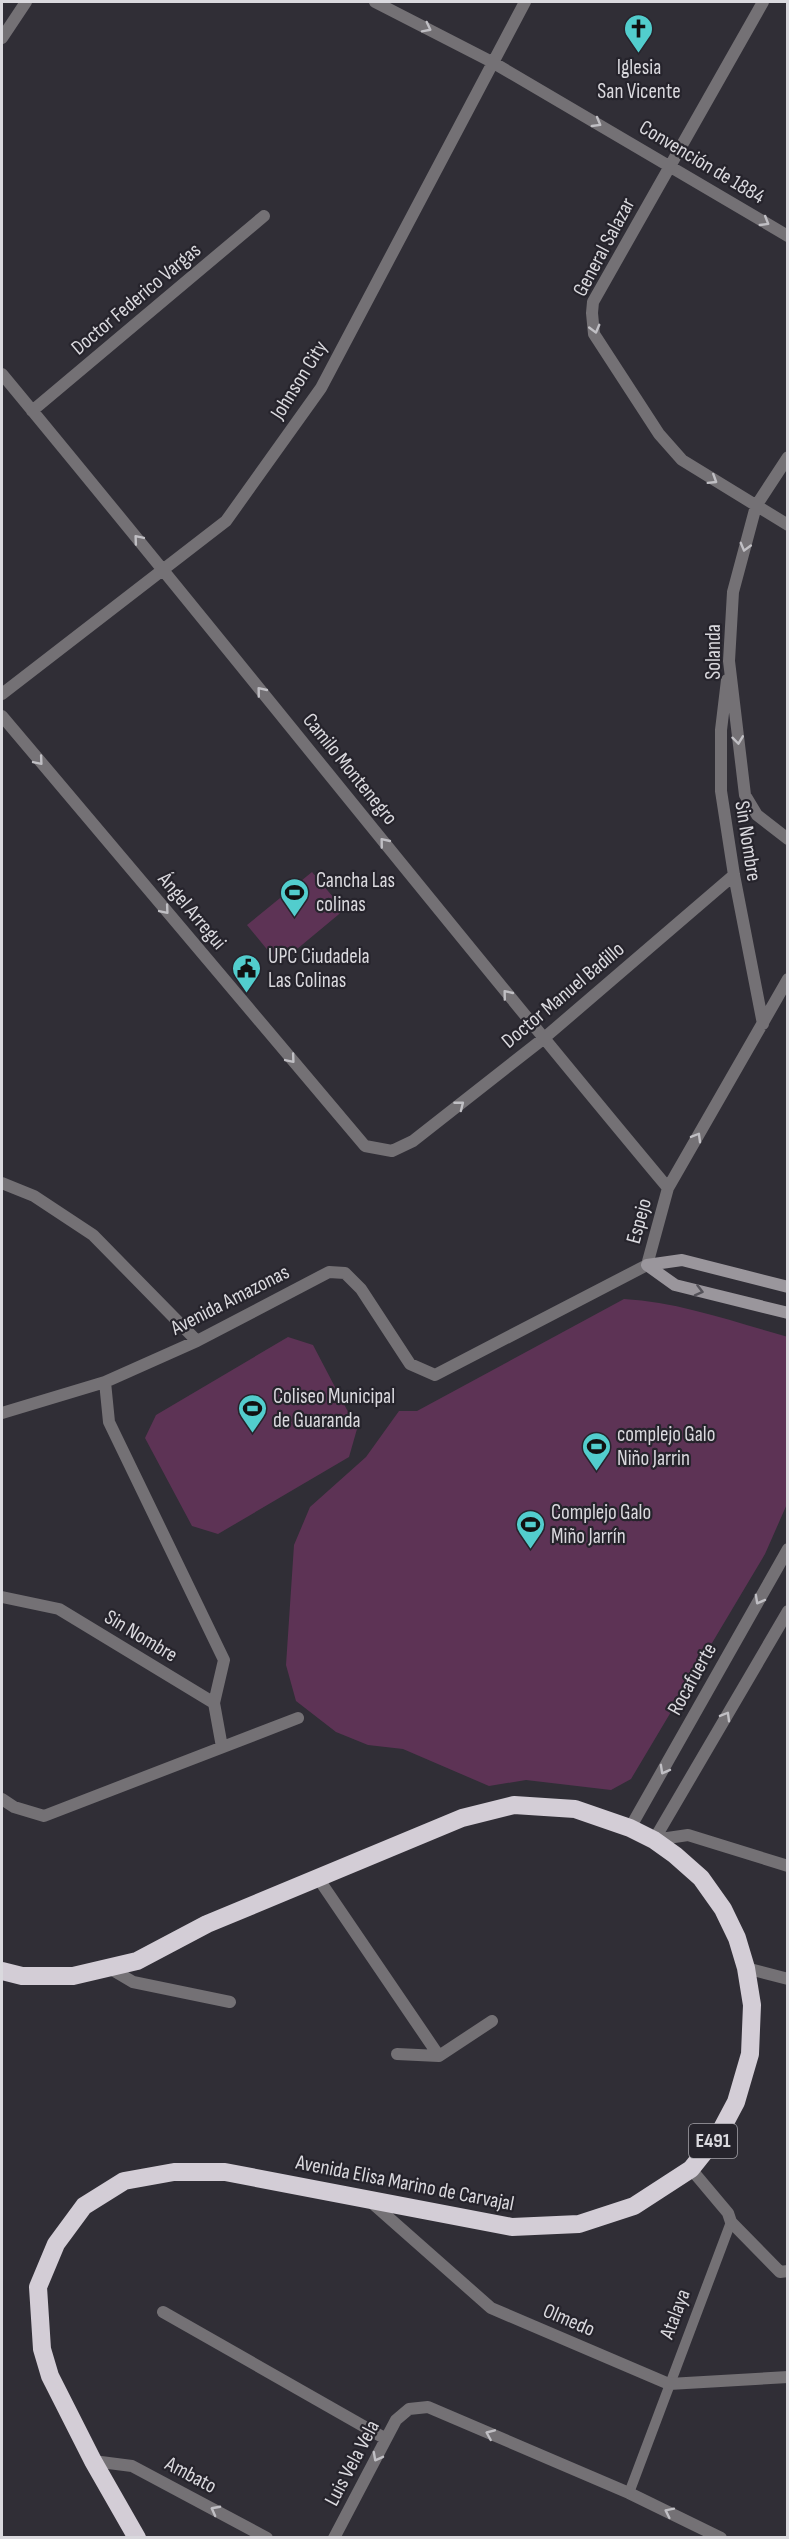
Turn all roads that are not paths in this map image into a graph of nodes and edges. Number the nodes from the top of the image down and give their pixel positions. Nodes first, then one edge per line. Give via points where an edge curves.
1 (26, 2) edge
2 (375, 2) edge
3 (525, 2) edge
4 (763, 2) edge
5 (2, 38) edge
6 (492, 62) junction
7 (670, 166) junction
8 (264, 216) dead end
9 (788, 236) edge
10 (2, 374) edge
11 (32, 411) junction
12 (788, 458) edge
13 (756, 506) junction
14 (788, 525) edge
15 (162, 568) junction
16 (729, 661) junction
17 (2, 694) edge
18 (2, 716) edge
19 (788, 839) edge
20 (734, 875) junction
21 (788, 979) edge
22 (763, 1024) junction
23 (543, 1039) junction
24 (413, 1141) joint
25 (2, 1183) edge
26 (668, 1188) junction
27 (647, 1265) junction
28 (788, 1287) edge
29 (788, 1313) edge
30 (197, 1341) junction
31 (435, 1375) joint
32 (105, 1382) junction
33 (2, 1413) edge
34 (788, 1549) edge
35 (2, 1598) edge
36 (788, 1611) edge
37 (214, 1703) junction
38 (298, 1718) dead end
39 (222, 1747) junction
40 (2, 1799) edge
41 (630, 1828) junction
42 (654, 1840) junction
43 (788, 1866) edge
44 (318, 1878) junction
45 (746, 1968) junction
46 (111, 1969) junction
47 (2, 1971) edge
48 (788, 1979) edge
49 (230, 2002) dead end
50 (492, 2021) dead end
51 (397, 2054) dead end
52 (439, 2056) junction
53 (691, 2169) junction
54 (371, 2202) junction
55 (732, 2222) junction
56 (788, 2271) edge
57 (163, 2312) dead end
58 (788, 2377) edge
59 (669, 2384) junction
60 (386, 2439) junction
61 (93, 2461) junction
62 (629, 2493) junction
63 (137, 2538) edge
64 (267, 2538) edge
65 (334, 2538) edge
66 (722, 2538) edge

1 - 5 street
2 -> 6 street, Convención de 1884
3 - 6 street, Johnson City
4 - 7 street, General Salazar
6 -> 7 street, Convención de 1884
6 - 15 street, Johnson City via 321,388 226,521
7 -> 9 street, Convención de 1884
7 -> 13 street, General Salazar via 593,302 594,334 659,434 681,460
8 - 11 street, Doctor Federico Vargas
10 - 11 street, Camilo Montenegro
15 -> 11 street, Camilo Montenegro
12 - 13 street, Solanda
13 - 14 street, General Salazar
13 -> 16 street, Solanda via 733,592
15 - 17 street, Johnson City
23 -> 15 street, Camilo Montenegro
16 -> 19 street, Solanda via 744,795 757,815
16 - 20 street, Sin Nombre via 721,730 721,791
18 -> 24 street, Ángel Arregui via 365,1146 392,1151
20 - 22 street, Sin Nombre
20 - 23 street, Doctor Manuel Badillo
21 - 22 street, Espejo
26 -> 22 street, Espejo
24 -> 23 street, Doctor Manuel Badillo
23 - 26 street, Camilo Montenegro
25 - 30 street via 34,1196 93,1235
26 - 27 street, Espejo
27 - 28 street via 682,1260
27 -> 29 street via 675,1285
27 - 31 street, Espejo
30 - 31 street, Avenida Amazonas via 329,1272 345,1273 362,1289 410,1364
30 - 32 street, Avenida Amazonas
32 - 33 street, Avenida Amazonas
32 - 37 street via 109,1422 224,1660
34 -> 41 street, Rocafuerte
35 - 37 street, Sin Nombre via 59,1610
42 -> 36 street
37 - 39 street
38 - 39 street
39 - 40 street via 44,1816 14,1808
41 - 42 highway, Avenida Elisa Marino de Carvajal / E491
41 - 44 highway, Avenida Elisa Marino de Carvajal / E491 via 575,1809 514,1806 462,1818
42 - 43 street via 688,1835
42 - 45 highway, Avenida Elisa Marino de Carvajal / E491 via 701,1878 737,1938
44 - 46 highway, Avenida Elisa Marino de Carvajal / E491 via 207,1924 137,1961
44 - 52 street
45 - 48 street
45 - 53 highway, Avenida Elisa Marino de Carvajal / E491 via 752,2005 750,2054 736,2102 719,2134
46 - 47 highway, Avenida Elisa Marino de Carvajal / E491 via 73,1976 22,1976
46 - 49 street via 134,1982
50 - 52 street
51 - 52 street
53 - 54 highway, Avenida Elisa Marino de Carvajal / E491 via 634,2206 579,2224 512,2227
53 - 55 street
54 - 59 street, Olmedo via 491,2307
54 - 61 highway, Avenida Elisa Marino de Carvajal / E491 via 225,2172 174,2172 124,2181 84,2206 56,2244 38,2287 47,2367
55 - 56 street via 780,2272
55 - 59 lane, Atalaya
57 - 60 street
58 - 59 street, Olmedo
59 - 62 lane, Atalaya
62 -> 60 street, Luis Vela Vela via 428,2408 409,2409 396,2420
60 -> 65 street, Luis Vela Vela
61 - 63 highway, Avenida Elisa Marino de Carvajal / E491
64 -> 61 street, Ambato via 132,2466
66 -> 62 street

